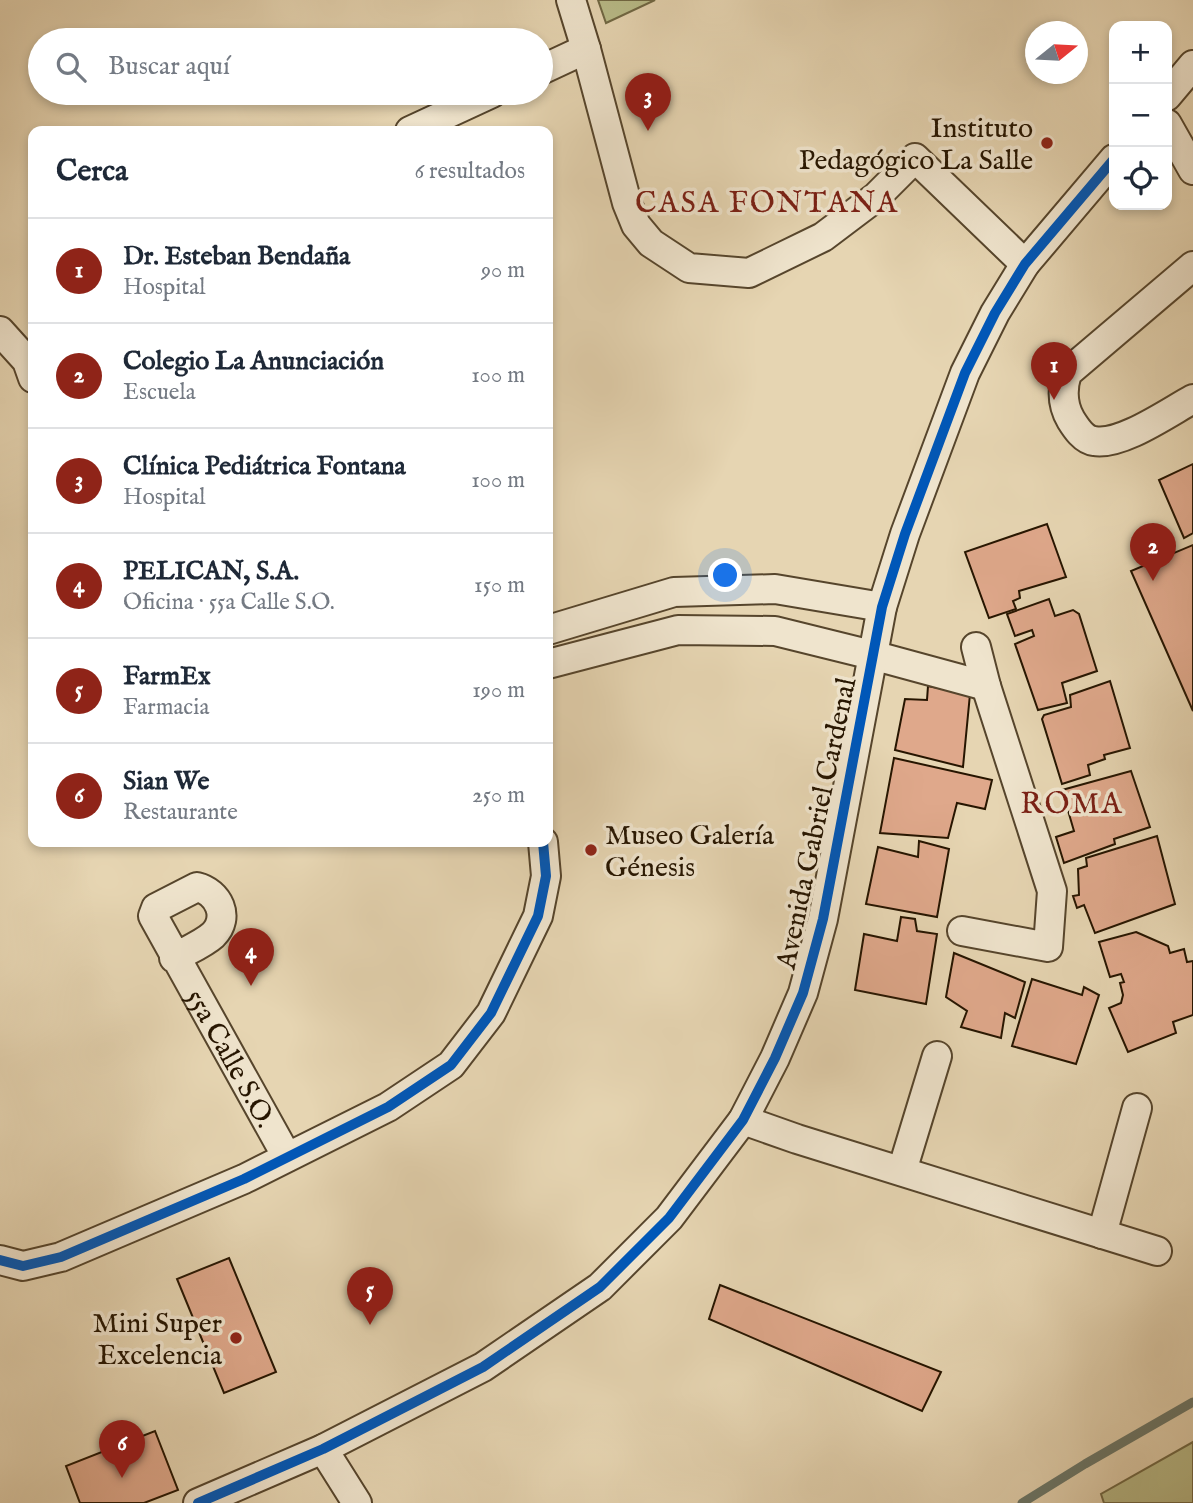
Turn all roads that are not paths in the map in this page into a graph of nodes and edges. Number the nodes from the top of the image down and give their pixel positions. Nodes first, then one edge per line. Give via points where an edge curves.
1 (571, 0) edge
2 (586, 49) junction
3 (553, 64) edge
4 (1193, 65) edge
5 (1172, 90) edge
6 (466, 105) edge
7 (421, 126) edge
8 (1172, 133) edge
9 (1109, 165) edge
10 (1193, 170) edge
11 (1025, 264) junction
12 (1193, 266) edge
13 (0, 331) edge
14 (28, 363) edge
15 (1193, 399) edge
16 (883, 607) junction
17 (553, 628) edge
18 (976, 647) dead end
19 (872, 655) junction
20 (553, 663) edge
21 (986, 686) junction
22 (543, 847) edge
23 (962, 931) dead end
24 (174, 958) dead end
25 (937, 1056) dead end
26 (1137, 1108) dead end
27 (743, 1120) junction
28 (287, 1157) junction
29 (902, 1171) junction
30 (1102, 1234) junction
31 (1157, 1251) dead end
32 (11, 1263) edge
33 (323, 1449) junction
34 (198, 1503) edge
35 (357, 1503) edge

1 - 2 street
2 - 3 street
2 - 11 street via 636,225 651,243 689,268 748,274 823,237 876,197 915,158
4 - 5 street
6 - 7 street
8 - 10 street
9 - 11 street, Avenida Gabriel Cardenal
11 - 16 street, Avenida Gabriel Cardenal via 965,373
12 - 15 street via 1068,373 1063,386 1069,417 1092,441 1111,440 1143,427
13 - 14 street
16 - 17 street via 775,589 674,592
16 - 19 street, Avenida Gabriel Cardenal
18 - 21 street
19 - 20 street via 775,631 678,630
19 - 21 street
19 - 27 street, Avenida Gabriel Cardenal via 823,919 803,993
21 - 23 street via 1052,891 1048,947
22 - 28 street via 546,876 538,916 491,1013 451,1065 388,1107
24 - 28 street, 55a Calle S.O.
25 - 29 street
26 - 30 street
27 - 29 street
27 - 33 street, Avenida Gabriel Cardenal via 669,1218 600,1287 483,1367
28 - 32 street via 244,1180 61,1257
29 - 30 street
30 - 31 street
33 - 34 street, Avenida Gabriel Cardenal
33 - 35 street

